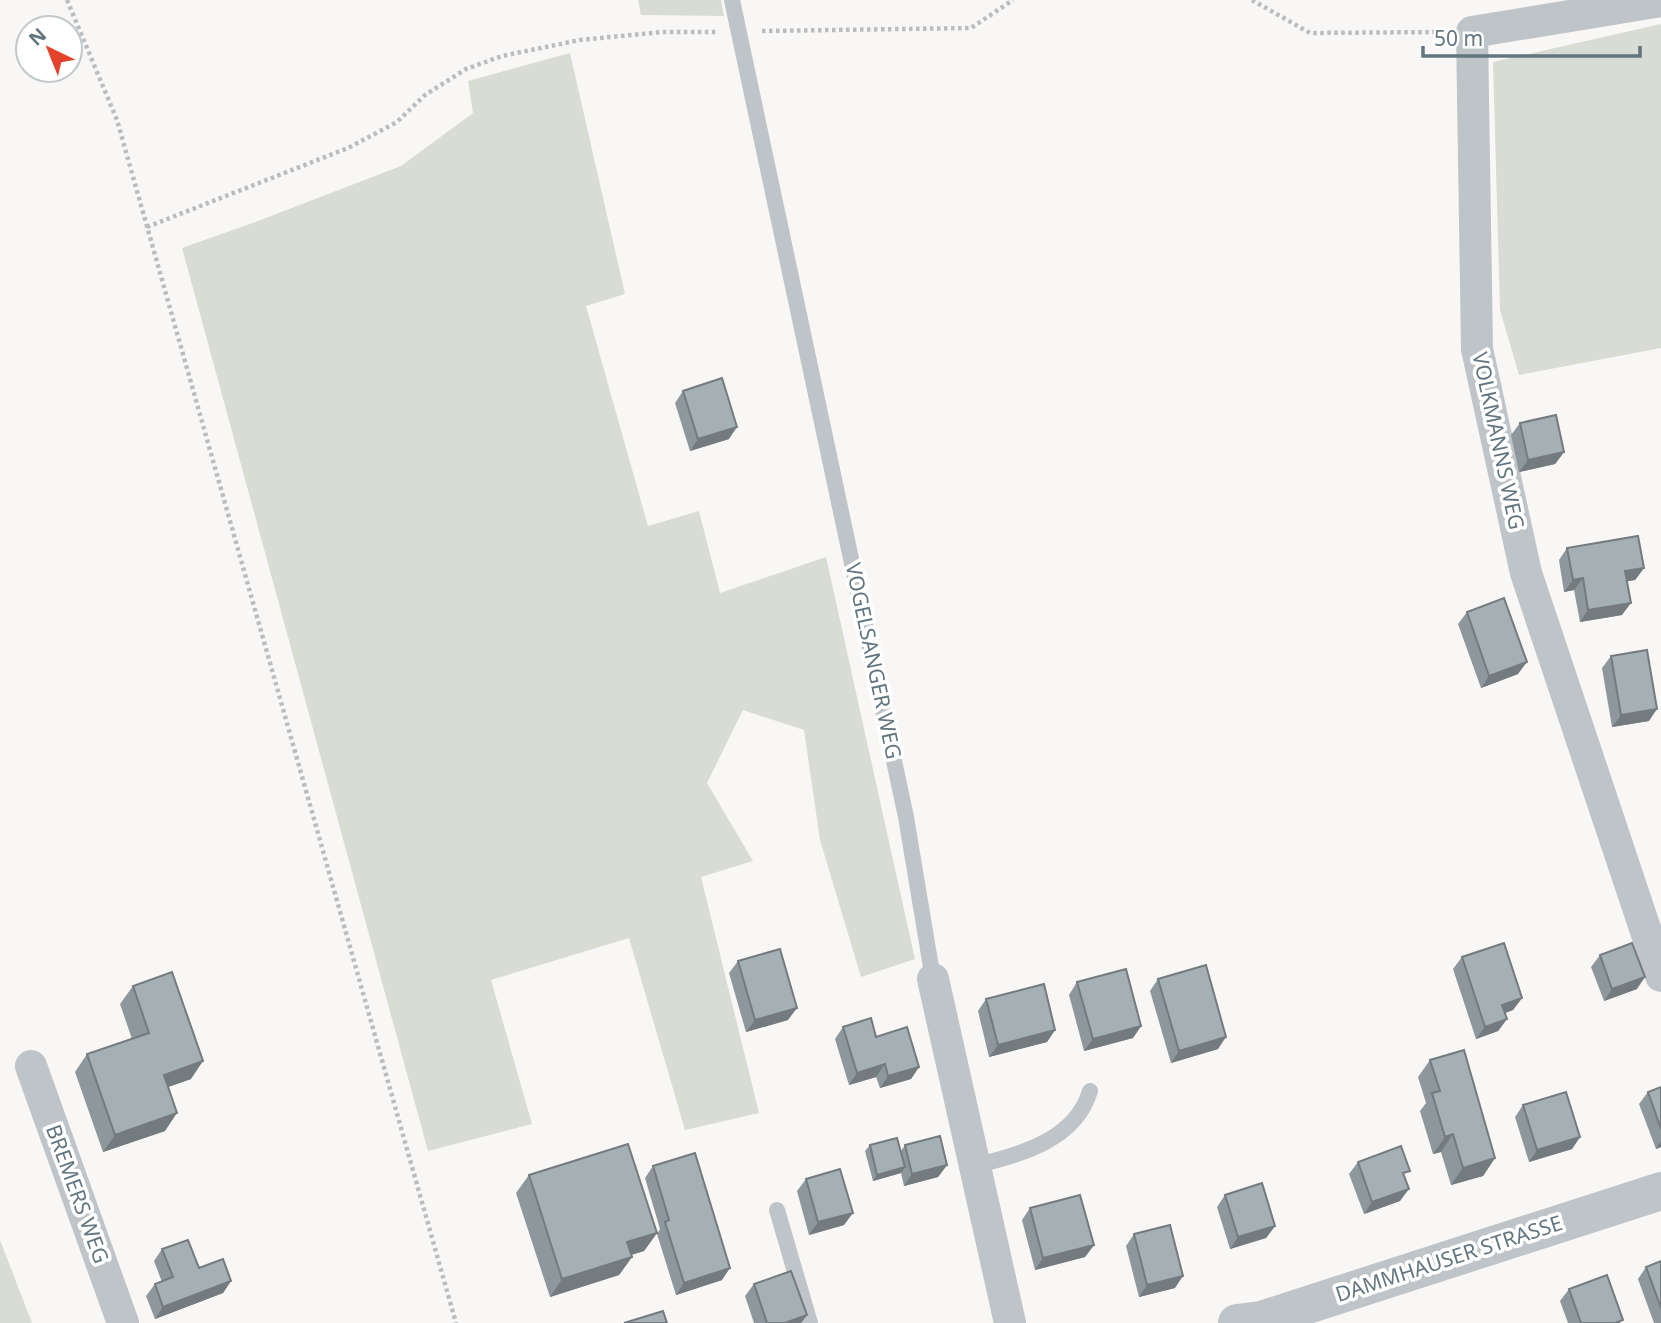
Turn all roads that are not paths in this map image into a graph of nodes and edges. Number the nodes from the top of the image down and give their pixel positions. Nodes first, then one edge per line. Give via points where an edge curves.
1 (732, 0) edge
2 (1661, 1) edge
3 (1661, 976) edge
4 (933, 979) joint
5 (31, 1066) dead end
6 (1090, 1091) dead end
7 (975, 1166) junction
8 (1661, 1191) edge
9 (777, 1210) dead end
10 (123, 1323) edge
11 (810, 1323) edge
12 (1010, 1323) edge
13 (1237, 1323) edge

1 - 4 lane, VOGELSANGER WEG via 906,817
2 - 3 street, VOLKMANNS WEG via 1472,32 1477,349 1526,573
4 - 7 street, VOGELSANGER WEG
5 - 10 street, BREMERS WEG
6 - 7 lane via 1074,1123 1054,1137
7 - 12 street, VOGELSANGER WEG
8 - 13 street, DAMMHAUSER STRASSE via 1281,1314
9 - 11 lane

